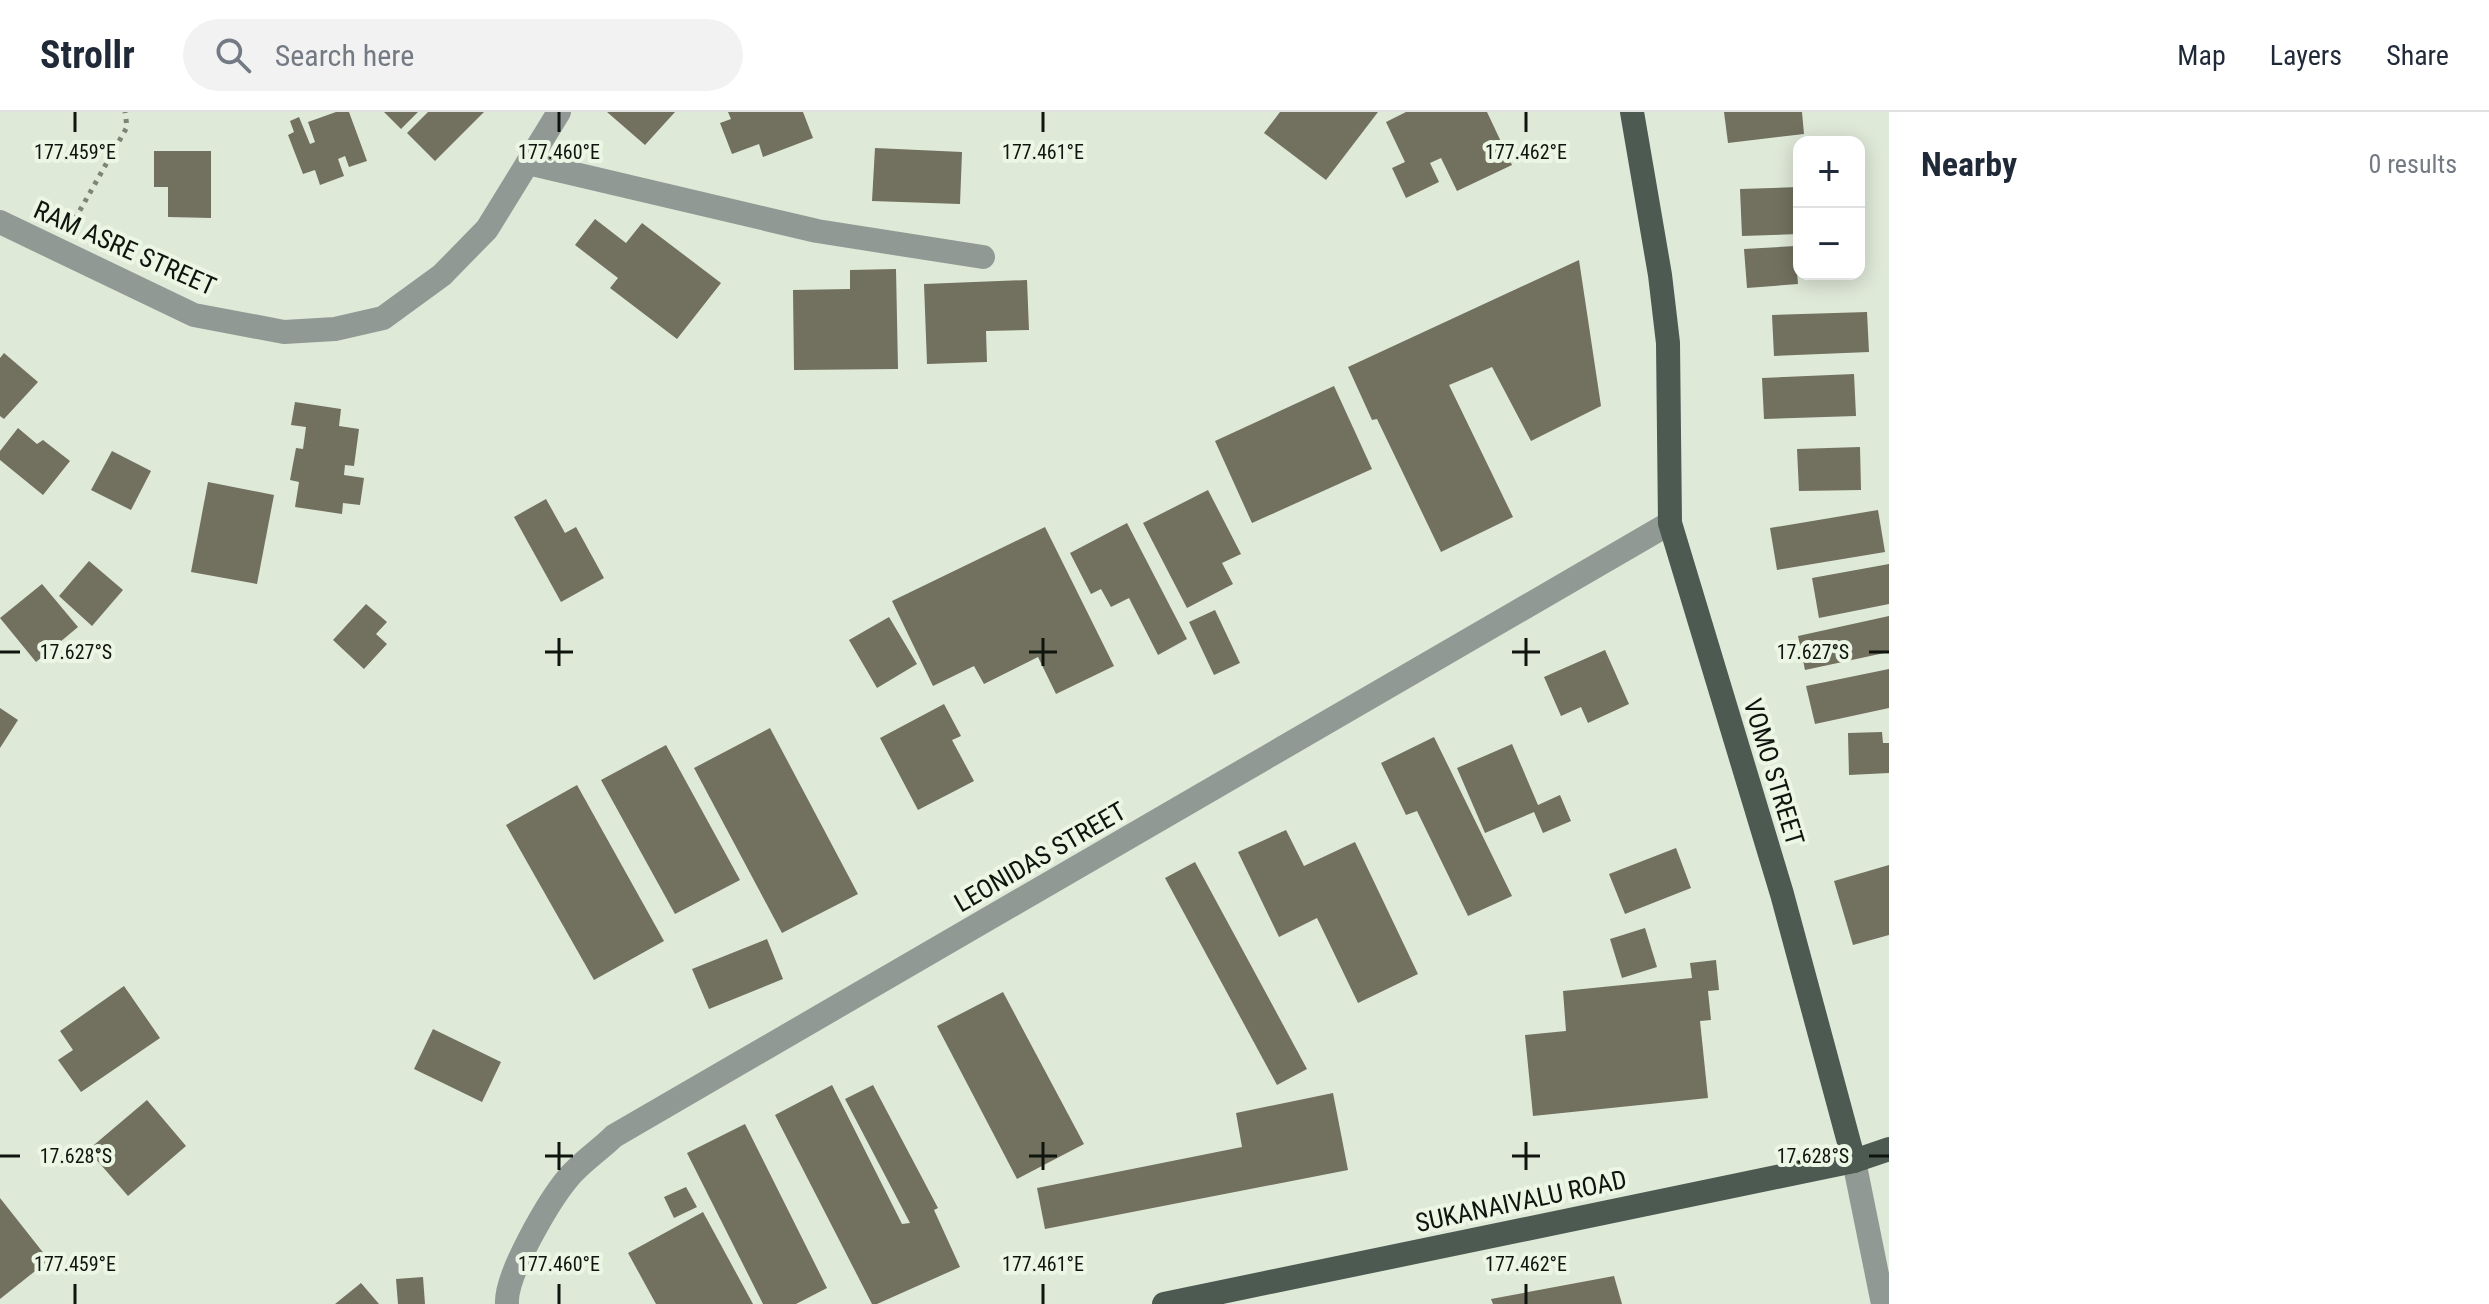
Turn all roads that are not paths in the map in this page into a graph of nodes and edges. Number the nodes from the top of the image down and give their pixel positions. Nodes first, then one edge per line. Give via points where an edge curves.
1 (559, 112) edge
2 (1632, 112) edge
3 (528, 163) junction
4 (0, 222) edge
5 (983, 257) dead end
6 (1670, 523) junction
7 (1889, 1149) edge
8 (1854, 1161) junction
9 (507, 1304) edge
10 (1164, 1304) edge
11 (1883, 1304) edge

1 - 3 street, RAM ASRE STREET
2 - 6 main road, VOMO STREET via 1668,343
3 - 4 street, RAM ASRE STREET via 487,229 442,275 383,318 335,329 284,332 194,315
3 - 5 street via 817,231
6 - 8 main road, VOMO STREET via 1782,894
6 - 9 street, LEONIDAS STREET via 614,1136 568,1178 539,1224 507,1293
7 - 8 main road, SUKANAIVALU ROAD
8 - 10 main road, SUKANAIVALU ROAD
8 - 11 street

